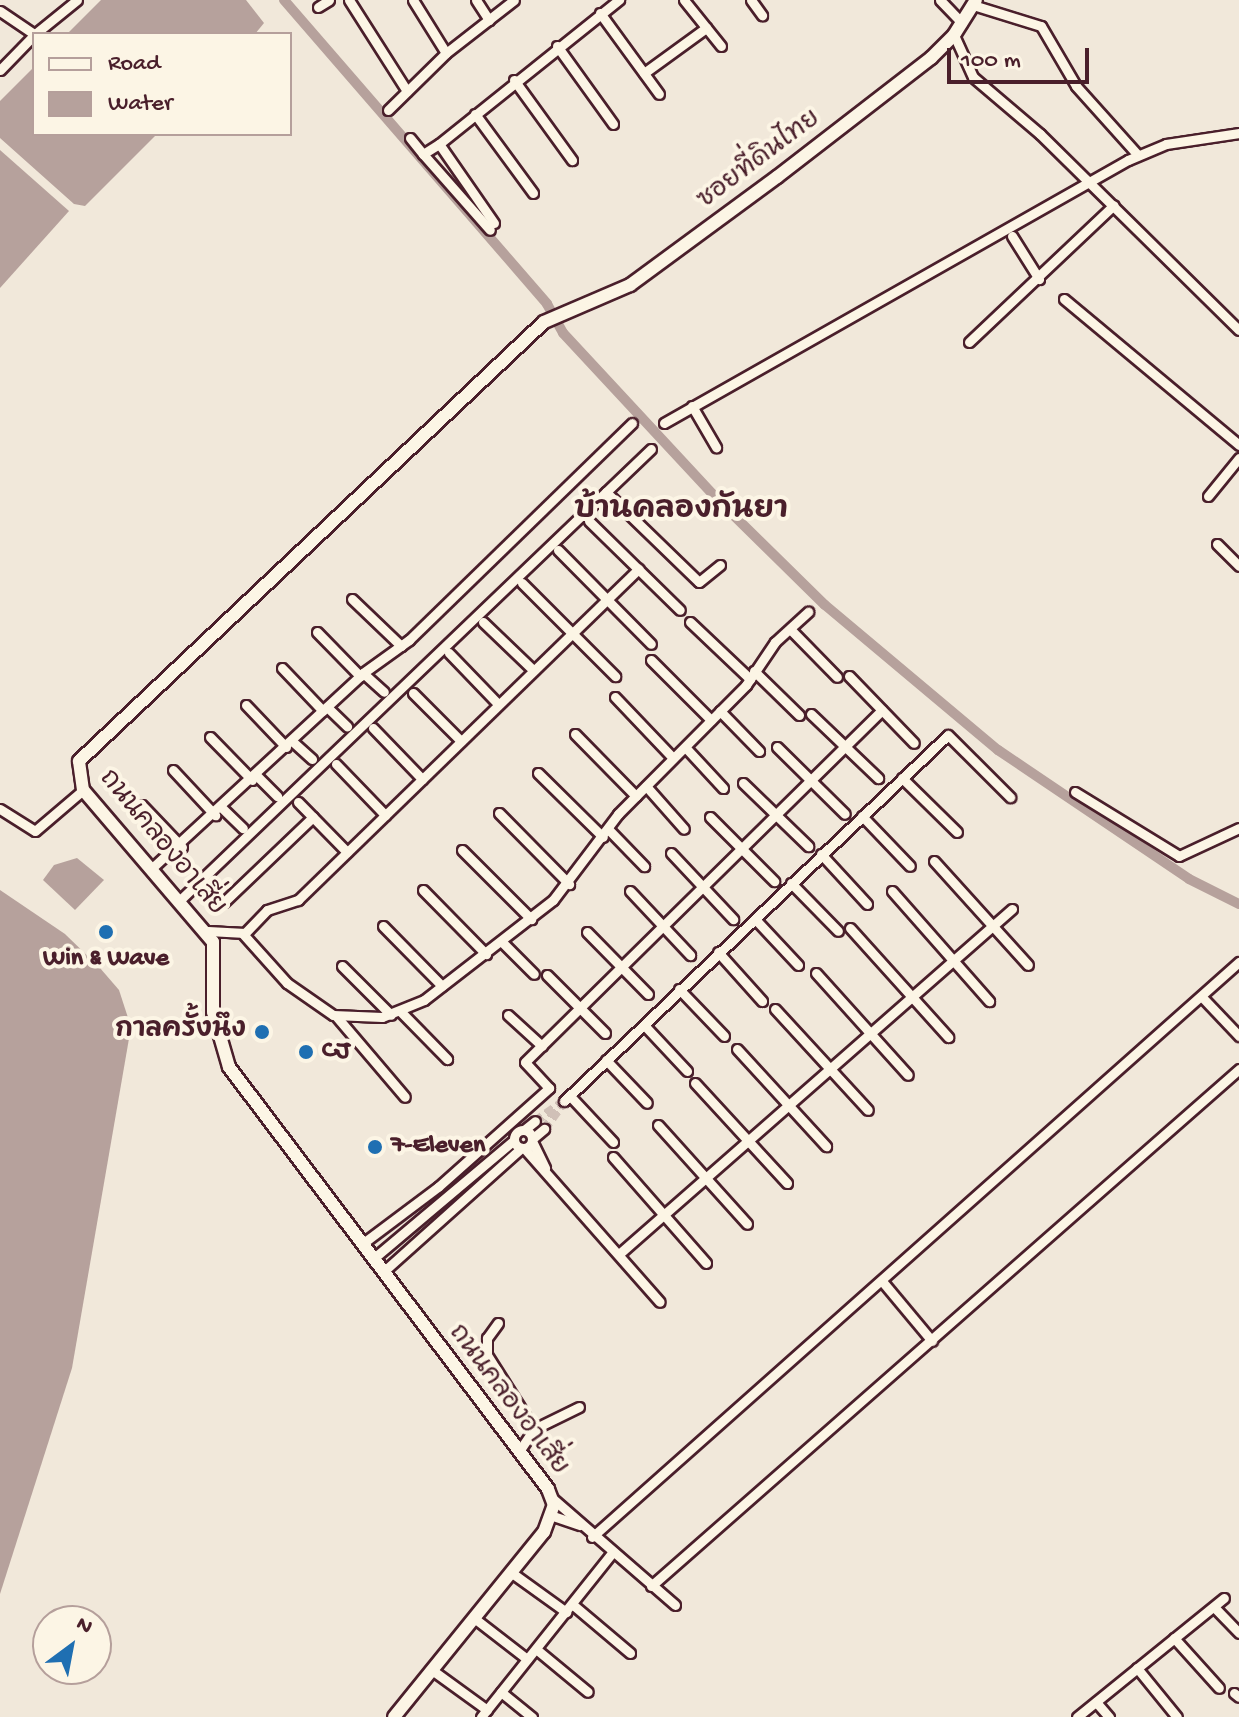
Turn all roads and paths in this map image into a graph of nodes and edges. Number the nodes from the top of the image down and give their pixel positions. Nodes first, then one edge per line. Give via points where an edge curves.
1 (77, 0) edge
2 (329, 0) edge
3 (349, 0) edge
4 (413, 0) edge
5 (476, 0) edge
6 (514, 0) edge
7 (619, 0) edge
8 (684, 0) edge
9 (751, 0) edge
10 (940, 0) edge
11 (974, 3) edge
12 (318, 7) dead end
13 (0, 11) edge
14 (600, 13) junction
15 (762, 15) dead end
16 (489, 20) junction
17 (962, 23) junction
18 (706, 28) junction
19 (37, 32) edge
20 (32, 33) edge
21 (954, 35) junction
22 (32, 36) edge
23 (557, 46) junction
24 (721, 46) dead end
25 (446, 53) junction
26 (0, 70) edge
27 (644, 73) junction
28 (514, 80) junction
29 (407, 91) junction
30 (659, 94) dead end
31 (388, 110) dead end
32 (475, 114) junction
33 (613, 124) dead end
34 (1239, 133) edge
35 (410, 138) dead end
36 (439, 144) junction
37 (423, 154) junction
38 (1138, 155) junction
39 (572, 160) dead end
40 (1088, 180) junction
41 (533, 193) dead end
42 (1114, 205) junction
43 (1012, 236) dead end
44 (1039, 279) junction
45 (1064, 299) dead end
46 (544, 322) joint
47 (1239, 330) edge
48 (969, 342) dead end
49 (692, 406) junction
50 (632, 423) dead end
51 (664, 423) dead end
52 (1239, 445) edge
53 (716, 447) dead end
54 (651, 449) dead end
55 (1239, 458) edge
56 (606, 492) junction
57 (1208, 496) dead end
58 (589, 521) dead end
59 (1217, 544) dead end
60 (558, 550) dead end
61 (720, 565) dead end
62 (1239, 566) edge
63 (638, 569) junction
64 (522, 583) dead end
65 (607, 598) junction
66 (352, 599) dead end
67 (680, 610) dead end
68 (808, 612) dead end
69 (483, 622) dead end
70 (690, 622) dead end
71 (790, 629) junction
72 (317, 632) dead end
73 (573, 633) junction
74 (651, 644) dead end
75 (401, 646) junction
76 (449, 653) dead end
77 (651, 660) dead end
78 (282, 668) dead end
79 (533, 670) junction
80 (362, 674) junction
81 (752, 675) junction
82 (615, 676) dead end
83 (849, 676) dead end
84 (837, 677) dead end
85 (384, 692) dead end
86 (413, 693) dead end
87 (615, 697) dead end
88 (498, 704) junction
89 (246, 705) dead end
90 (325, 709) junction
91 (882, 710) junction
92 (720, 711) junction
93 (811, 714) dead end
94 (799, 715) dead end
95 (711, 720) junction
96 (347, 726) dead end
97 (373, 728) dead end
98 (575, 734) dead end
99 (210, 737) dead end
100 (461, 741) junction
101 (914, 743) dead end
102 (289, 744) junction
103 (685, 747) junction
104 (777, 747) dead end
105 (846, 747) junction
106 (759, 751) dead end
107 (673, 758) junction
108 (312, 759) dead end
109 (336, 764) dead end
110 (173, 770) dead end
111 (538, 773) dead end
112 (254, 778) junction
113 (878, 778) dead end
114 (902, 778) junction
115 (422, 779) junction
116 (812, 781) junction
117 (743, 783) dead end
118 (646, 786) junction
119 (723, 788) dead end
120 (83, 790) junction
121 (1075, 792) dead end
122 (277, 796) dead end
123 (636, 796) junction
124 (1010, 797) dead end
125 (298, 802) dead end
126 (142, 805) dead end
127 (0, 809) edge
128 (219, 811) junction
129 (499, 813) dead end
130 (845, 814) dead end
131 (385, 815) junction
132 (776, 816) junction
133 (862, 816) junction
134 (313, 817) junction
135 (710, 817) dead end
136 (243, 828) dead end
137 (1239, 828) edge
138 (684, 829) dead end
139 (957, 832) dead end
140 (606, 833) junction
141 (808, 846) dead end
142 (182, 847) junction
143 (742, 849) junction
144 (462, 850) dead end
145 (347, 852) junction
146 (671, 853) dead end
147 (821, 854) junction
148 (934, 861) dead end
149 (644, 866) dead end
150 (910, 866) dead end
151 (152, 868) junction
152 (774, 881) dead end
153 (791, 883) junction
154 (569, 884) junction
155 (703, 887) junction
156 (423, 890) dead end
157 (630, 891) dead end
158 (892, 891) dead end
159 (180, 900) junction
160 (224, 902) dead end
161 (867, 904) dead end
162 (1012, 909) dead end
163 (531, 919) junction
164 (733, 919) dead end
165 (755, 919) junction
166 (383, 926) dead end
167 (663, 926) junction
168 (993, 926) junction
169 (850, 928) dead end
170 (208, 931) junction
171 (838, 931) dead end
172 (587, 932) dead end
173 (243, 934) junction
174 (502, 942) junction
175 (718, 952) junction
176 (486, 954) junction
177 (690, 955) dead end
178 (953, 961) junction
179 (1239, 962) edge
180 (798, 965) dead end
181 (1028, 965) dead end
182 (342, 966) dead end
183 (622, 967) junction
184 (816, 973) dead end
185 (534, 974) dead end
186 (547, 975) dead end
187 (442, 986) junction
188 (679, 989) junction
189 (648, 994) dead end
190 (912, 996) junction
191 (1202, 997) junction
192 (762, 1001) dead end
193 (989, 1001) dead end
194 (580, 1008) junction
195 (775, 1009) dead end
196 (396, 1013) junction
197 (508, 1015) dead end
198 (336, 1016) junction
199 (644, 1025) junction
200 (605, 1033) dead end
201 (871, 1033) junction
202 (724, 1036) dead end
203 (1239, 1036) edge
204 (948, 1037) dead end
205 (542, 1046) junction
206 (737, 1049) dead end
207 (447, 1059) dead end
208 (606, 1060) junction
209 (830, 1069) junction
210 (1239, 1069) edge
211 (687, 1071) dead end
212 (908, 1075) dead end
213 (695, 1083) dead end
214 (405, 1097) dead end
215 (647, 1103) dead end
216 (790, 1104) junction
217 (868, 1110) dead end
218 (535, 1121) tunnel mouth
219 (658, 1125) dead end
220 (544, 1129) tunnel mouth
221 (749, 1140) junction
222 (613, 1142) dead end
223 (524, 1143) junction
224 (826, 1146) dead end
225 (613, 1157) dead end
226 (707, 1177) junction
227 (787, 1183) dead end
228 (665, 1214) junction
229 (747, 1224) dead end
230 (362, 1244) junction
231 (619, 1254) junction
232 (374, 1258) junction
233 (706, 1263) dead end
234 (383, 1272) junction
235 (882, 1281) junction
236 (660, 1302) dead end
237 (498, 1323) dead end
238 (932, 1341) junction
239 (579, 1407) dead end
240 (534, 1429) junction
241 (519, 1451) junction
242 (551, 1497) junction
243 (553, 1516) junction
244 (579, 1525) junction
245 (592, 1537) junction
246 (612, 1553) junction
247 (512, 1573) junction
248 (651, 1586) junction
249 (1224, 1598) dead end
250 (675, 1605) dead end
251 (1214, 1607) junction
252 (569, 1608) junction
253 (474, 1618) junction
254 (1239, 1633) edge
255 (1174, 1638) junction
256 (536, 1649) junction
257 (630, 1653) dead end
258 (527, 1659) junction
259 (1137, 1668) junction
260 (432, 1670) junction
261 (1219, 1688) dead end
262 (501, 1692) junction
263 (588, 1692) dead end
264 (1096, 1702) junction
265 (484, 1713) edge
266 (394, 1717) edge
267 (532, 1717) edge
268 (1077, 1717) edge
269 (1109, 1717) edge
270 (1177, 1717) edge

1 - 19 street
2 - 12 street
3 - 29 street
4 - 25 street
5 - 16 street
6 - 16 street
7 - 14 street
8 - 18 street
9 - 15 street
10 - 17 street
11 - 17 street, ซอยที่ดินไทย
11 - 38 street via 1041,26 1076,86
13 - 20 street
14 - 23 street
14 - 27 street
16 - 25 street
17 - 21 street, ซอยที่ดินไทย
18 - 24 street
18 - 27 street
21 - 40 street via 973,77
21 - 46 street, ซอยที่ดินไทย via 777,177 630,285
22 - 26 street
23 - 28 street
23 - 33 street
25 - 29 street
27 - 30 street
28 - 32 street
28 - 39 street
29 - 31 street
32 - 36 street
32 - 41 street
34 - 38 street via 1166,144
35 - 37 street
36 - 37 street
36 - 37 street via 492,226
38 - 40 street
40 - 42 street
40 - 49 street
42 - 44 street
42 - 47 street
43 - 44 street
44 - 48 street
45 - 52 street
46 - 120 street, ถนนคลองอาเสี่ย via 84,753 77,768
49 - 51 street
49 - 53 street
50 - 75 street
54 - 56 street
55 - 57 street
56 - 61 street via 699,582
56 - 159 street
58 - 63 street
59 - 62 street
60 - 65 street
63 - 65 street
63 - 67 street
64 - 73 street
65 - 73 street
65 - 74 street
66 - 75 street
68 - 71 street
69 - 79 street
70 - 81 street
71 - 81 street
71 - 84 street
72 - 80 street
73 - 79 street
73 - 82 street
75 - 80 street
76 - 88 street
77 - 95 street
78 - 90 street
79 - 88 street
80 - 85 street
80 - 90 street
81 - 92 street
81 - 94 street
83 - 91 street
86 - 100 street
87 - 107 street
88 - 100 street
89 - 102 street
90 - 96 street
90 - 102 street
91 - 101 street
91 - 105 street
92 - 95 street
92 - 106 street
93 - 105 street
95 - 103 street
97 - 115 street
98 - 123 street
99 - 112 street
100 - 115 street
102 - 108 street
102 - 112 street
103 - 107 street
103 - 119 street
104 - 116 street
105 - 113 street
105 - 116 street
107 - 118 street
109 - 131 street
110 - 128 street
111 - 140 street
112 - 122 street
112 - 128 street
114 - 124 street via 948,735
114 - 133 street
114 - 139 street
115 - 131 street
116 - 130 street
116 - 132 street
117 - 132 street
118 - 123 street
118 - 138 street
120 - 127 street via 35,831
120 - 151 street, ถนนคลองอาเสี่ย
121 - 137 street via 1179,856
123 - 140 street
125 - 134 street
126 - 142 street
128 - 136 street
128 - 142 street
129 - 154 street
131 - 145 street
132 - 141 street
132 - 143 street
133 - 147 street
133 - 150 street
134 - 145 street
134 - 160 street
135 - 143 street
140 - 149 street
140 - 154 street
142 - 151 street
143 - 152 street
143 - 155 street
144 - 163 street
145 - 173 street via 298,900 267,910
146 - 155 street
147 - 153 street
147 - 161 street
148 - 168 street
151 - 159 street, ถนนคลองอาเสี่ย
153 - 165 street
153 - 171 street
154 - 163 street
155 - 164 street
155 - 167 street
156 - 176 street
157 - 167 street
158 - 178 street
159 - 170 street, ถนนคลองอาเสี่ย
162 - 168 street
163 - 174 street
165 - 175 street
165 - 180 street
166 - 187 street
167 - 177 street
167 - 183 street
168 - 178 street
168 - 181 street
169 - 190 street
170 - 173 street
170 - 230 street, ถนนคลองอาเสี่ย via 216,953 215,1031 229,1067
172 - 183 street
173 - 198 street via 287,983
174 - 176 street
174 - 185 street
175 - 188 street
175 - 192 street
176 - 187 street
178 - 190 street
178 - 193 street
179 - 191 street
182 - 196 street
183 - 189 street
183 - 194 street
184 - 201 street
186 - 194 street
187 - 196 street
188 - 199 street
188 - 202 street
190 - 201 street
190 - 204 street
191 - 203 street
191 - 235 street
194 - 200 street
194 - 205 street
195 - 209 street
196 - 198 street
196 - 207 street
197 - 205 street
198 - 214 street
199 - 208 street
199 - 211 street
201 - 209 street
201 - 212 street
205 - 230 street via 525,1062 549,1088 438,1187
206 - 216 street
208 - 215 street
208 - 222 street via 567,1099
209 - 216 street
209 - 217 street
210 - 238 street
213 - 221 street
216 - 221 street
216 - 224 street
218 - 223 street via 524,1130
219 - 226 street
220 - 223 street
221 - 226 street
221 - 227 street
223 - 231 street
223 - 232 street
223 - 234 street
225 - 228 street
226 - 228 street
226 - 229 street
228 - 231 street
228 - 233 street
230 - 232 street, ถนนคลองอาเสี่ย
231 - 236 street
232 - 234 street, ถนนคลองอาเสี่ย
234 - 241 street, ถนนคลองอาเสี่ย
235 - 238 street
235 - 245 street
237 - 240 street via 487,1338 487,1355
238 - 248 street
239 - 240 street
240 - 241 street
241 - 242 street, ถนนคลองอาเสี่ย
242 - 243 street, ถนนคลองอาเสี่ย
242 - 244 street via 574,1514
243 - 244 street
243 - 247 street, ถนนคลองอาเสี่ย
244 - 245 street
245 - 246 street
246 - 248 street
246 - 252 street
247 - 252 street
247 - 253 street, ถนนคลองอาเสี่ย
248 - 250 street
249 - 251 street
251 - 254 street
251 - 255 street
252 - 256 street
252 - 257 street
253 - 258 street
253 - 260 street, ถนนคลองอาเสี่ย
255 - 259 street
255 - 261 street
256 - 258 street
256 - 263 street
258 - 262 street
259 - 264 street
259 - 270 street
260 - 265 street
260 - 266 street, ถนนคลองอาเสี่ย
262 - 265 street
262 - 267 street
264 - 268 street
264 - 269 street

